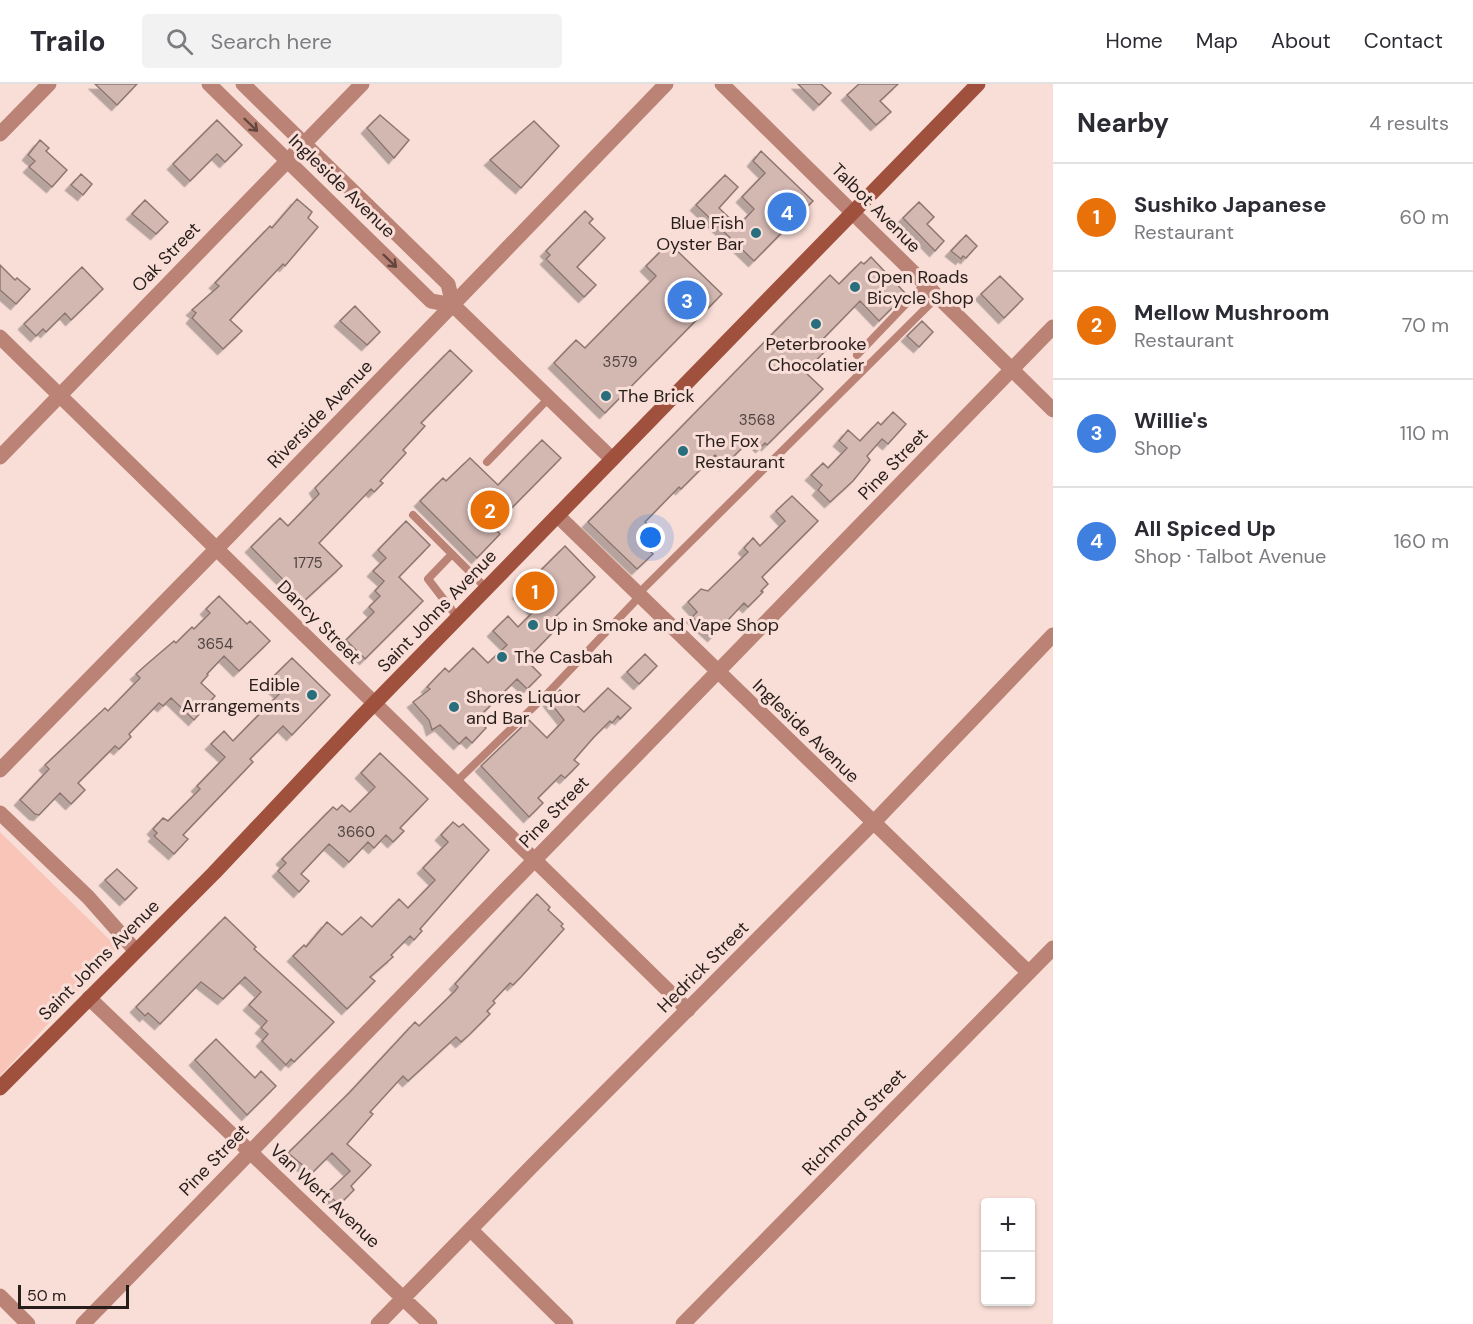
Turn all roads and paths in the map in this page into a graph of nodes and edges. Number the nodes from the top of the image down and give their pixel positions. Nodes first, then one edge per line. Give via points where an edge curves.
1 (49, 84) edge
2 (209, 84) edge
3 (243, 84) edge
4 (362, 84) edge
5 (666, 84) edge
6 (722, 84) edge
7 (978, 84) edge
8 (0, 134) edge
9 (303, 143) junction
10 (286, 159) junction
11 (852, 213) junction
12 (925, 284) junction
13 (938, 296) junction
14 (453, 305) junction
15 (1053, 327) edge
16 (0, 338) edge
17 (857, 355) dead end
18 (1012, 369) junction
19 (61, 396) junction
20 (549, 398) junction
21 (1053, 410) edge
22 (0, 457) edge
23 (612, 459) junction
24 (488, 462) dead end
25 (413, 515) dead end
26 (558, 516) junction
27 (218, 548) junction
28 (452, 554) junction
29 (487, 589) junction
30 (639, 595) junction
31 (458, 618) junction
32 (1053, 635) edge
33 (718, 672) junction
34 (375, 704) junction
35 (0, 770) edge
36 (456, 782) junction
37 (0, 813) edge
38 (873, 823) junction
39 (536, 859) junction
40 (1053, 948) edge
41 (135, 950) junction
42 (1028, 972) junction
43 (89, 998) junction
44 (688, 1010) junction
45 (0, 1088) edge
46 (248, 1152) junction
47 (471, 1230) junction
48 (0, 1296) edge
49 (404, 1298) junction
50 (28, 1324) edge
51 (83, 1324) edge
52 (378, 1324) edge
53 (430, 1324) edge
54 (566, 1324) edge
55 (683, 1324) edge

1 - 8 street
2 -> 10 street, Ingleside Avenue
3 - 9 street, Ingleside Avenue
4 - 9 street, Oak Street
5 - 14 street, Riverside Avenue
6 - 11 street, Talbot Avenue
7 - 11 main road, Saint Johns Avenue
9 - 10 street, Oak Street
9 - 14 street, Ingleside Avenue via 448,284
10 -> 14 street, Ingleside Avenue via 431,302
10 - 19 street, Oak Street
11 - 12 street, Talbot Avenue
11 - 23 main road, Saint Johns Avenue
12 - 13 street, Talbot Avenue
12 - 17 lane
13 - 18 street, Talbot Avenue
13 - 30 lane
14 - 20 street, Ingleside Avenue
14 - 27 street, Riverside Avenue
15 - 18 street, Pine Street
16 - 19 street, Dancy Street
18 - 21 street, Talbot Avenue
18 - 33 street, Pine Street
19 - 22 street, Oak Street
19 - 27 street, Dancy Street
20 - 23 street, Ingleside Avenue
20 - 24 lane
23 - 26 main road, Saint Johns Avenue
25 - 28 lane
26 - 29 main road, Saint Johns Avenue
26 - 30 street, Ingleside Avenue
27 - 34 street, Dancy Street
27 - 35 street, Riverside Avenue
28 - 29 lane
28 - 31 lane via 428,579
29 - 31 main road, Saint Johns Avenue
30 - 33 street, Ingleside Avenue
30 - 36 lane via 549,692
31 - 34 main road, Saint Johns Avenue
32 - 38 street, Hedrick Street
33 - 38 street, Ingleside Avenue
33 - 39 street, Pine Street
34 - 36 street, Dancy Street
34 - 41 main road, Saint Johns Avenue
36 - 39 street, Dancy Street
37 - 41 street via 88,897
38 - 42 street, Ingleside Avenue
38 - 44 street, Hedrick Street
39 - 44 street, Dancy Street
39 - 46 street, Pine Street
40 - 42 street, Richmond Street
41 - 43 main road, Saint Johns Avenue
42 - 55 street, Richmond Street
43 - 45 main road, Saint Johns Avenue
43 - 46 street, Van Wert Avenue
44 - 47 street, Hedrick Street
46 - 49 street, Van Wert Avenue
46 - 51 street, Pine Street
47 - 49 street, Hedrick Street
47 - 54 street
48 - 50 street
49 - 52 street, Hedrick Street
49 - 53 street, Van Wert Avenue

